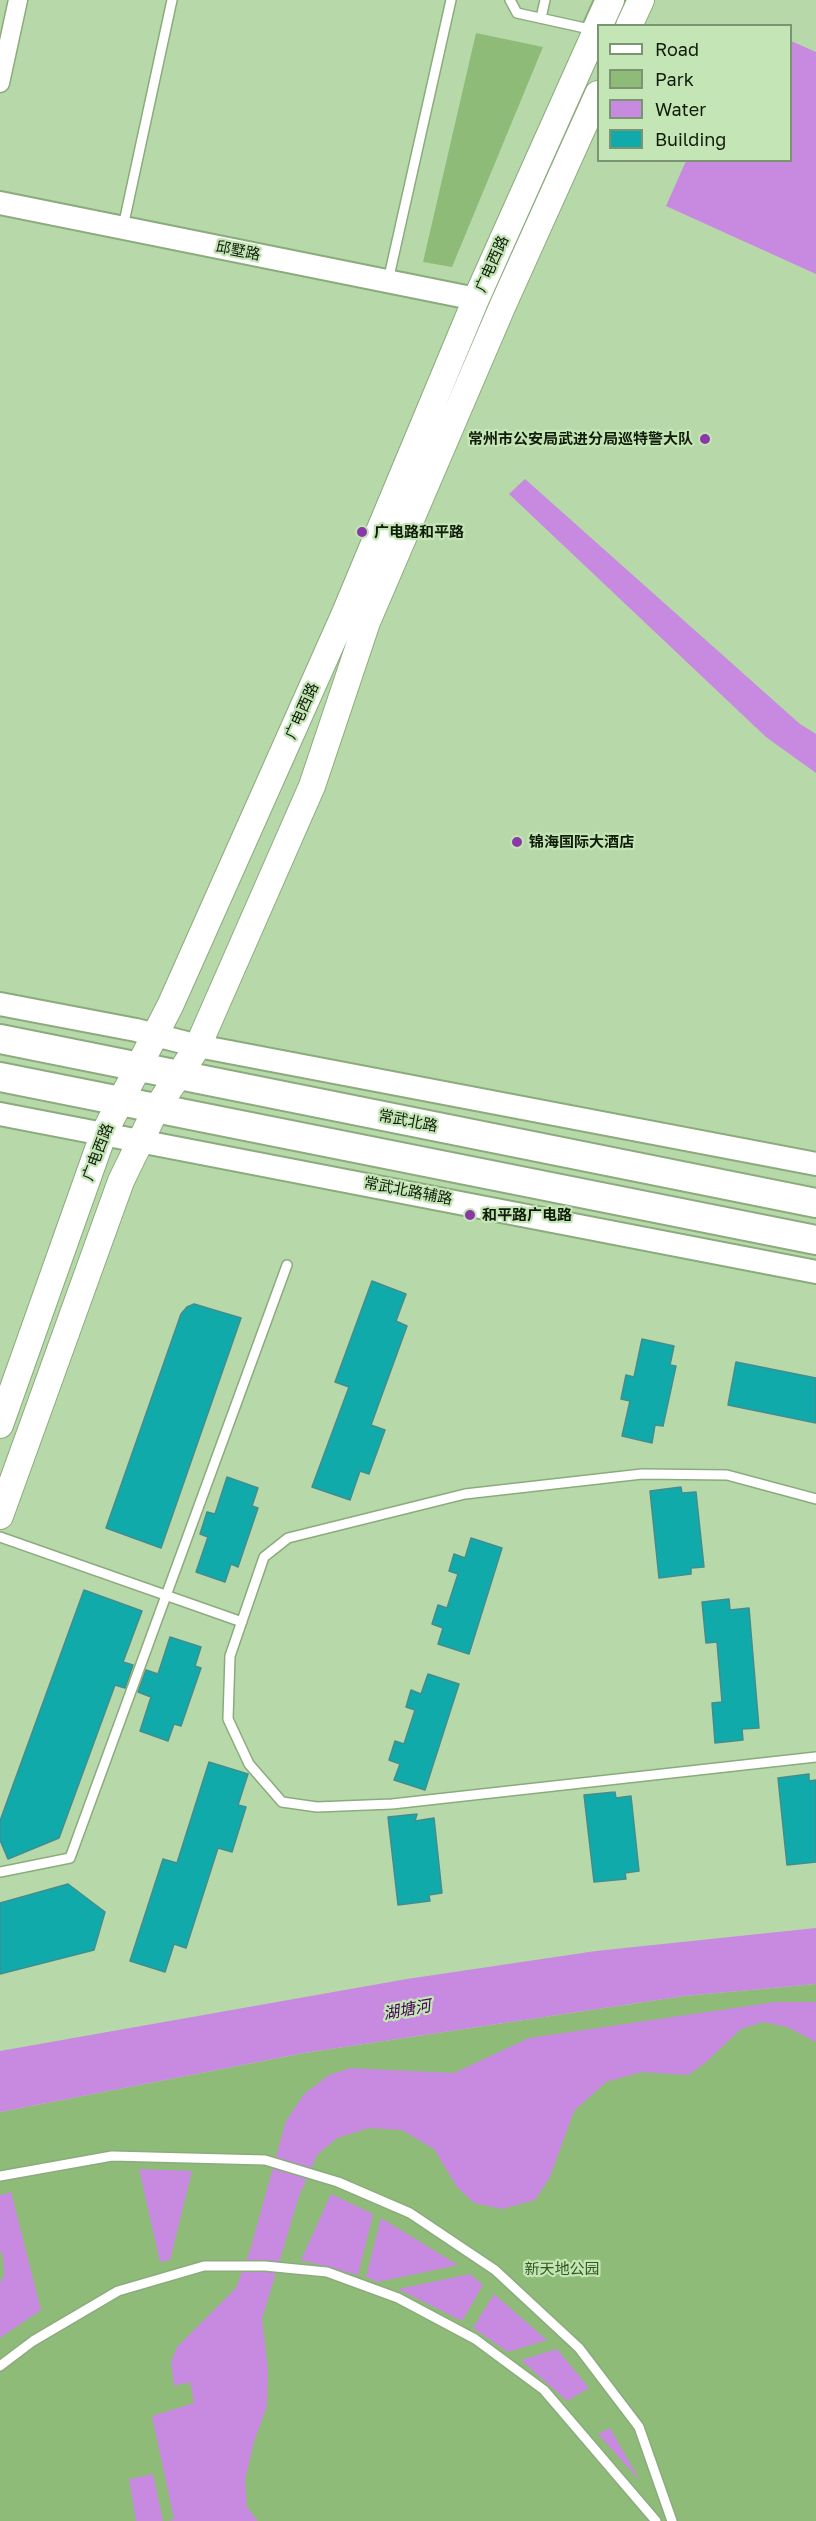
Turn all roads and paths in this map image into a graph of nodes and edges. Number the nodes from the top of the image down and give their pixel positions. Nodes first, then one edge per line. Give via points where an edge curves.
1 (18, 0) edge
2 (172, 0) edge
3 (451, 0) edge
4 (510, 0) edge
5 (545, 0) edge
6 (610, 0) edge
7 (641, 0) edge
8 (541, 18) junction
9 (599, 24) edge
10 (630, 24) edge
11 (596, 31) joint
12 (0, 83) edge
13 (597, 96) edge
14 (0, 203) edge
15 (123, 227) junction
16 (388, 281) junction
17 (476, 299) junction
18 (0, 1004) edge
19 (156, 1036) junction
20 (0, 1039) edge
21 (198, 1046) junction
22 (138, 1066) junction
23 (176, 1075) junction
24 (0, 1077) edge
25 (119, 1101) junction
26 (156, 1109) junction
27 (0, 1114) edge
28 (103, 1135) junction
29 (140, 1141) junction
30 (816, 1164) edge
31 (814, 1201) edge
32 (816, 1240) edge
33 (287, 1265) dead end
34 (816, 1272) edge
35 (0, 1425) edge
36 (816, 1499) edge
37 (0, 1516) edge
38 (0, 1537) edge
39 (166, 1596) junction
40 (242, 1622) junction
41 (816, 1757) edge
42 (0, 1872) edge
43 (0, 2175) edge
44 (0, 2366) edge
45 (656, 2521) edge
46 (672, 2521) edge

1 - 12 street
2 - 15 lane
3 - 16 lane
4 - 8 lane via 517,13
5 - 8 lane
6 - 9 main road, 广电西路
7 - 10 main road
8 - 11 lane
11 - 17 main road, 广电西路
13 - 21 main road, 广电西路 via 367,622 312,786
14 - 15 street, 邱墅路
15 - 16 street, 邱墅路
16 - 17 street, 邱墅路
17 - 19 main road, 广电西路 via 345,613
18 - 19 street
19 - 21 street
19 - 22 main road, 广电西路
20 - 22 main road, 常武北路
21 - 23 main road, 广电西路
21 - 30 street
22 - 23 main road, 常武北路
22 - 25 main road, 广电西路
23 - 26 main road
23 - 31 main road, 常武北路
24 - 25 main road
25 - 26 main road
25 - 28 main road, 广电西路
26 - 29 main road
26 - 32 main road
27 - 28 street
28 - 29 street, 常武北路辅路
28 - 35 main road, 广电西路
29 - 34 street, 常武北路辅路
29 - 37 main road via 121,1181
33 - 39 lane
36 - 40 lane via 727,1475 642,1474 465,1494 288,1538 264,1557
38 - 39 lane
39 - 40 lane
39 - 42 lane via 70,1858
40 - 41 lane via 231,1656 228,1719 249,1764 282,1802 318,1807 392,1804
43 - 46 lane via 112,2156 265,2160 338,2182 410,2213 495,2270 579,2348 639,2427
44 - 45 lane via 33,2341 118,2291 204,2266 327,2271 398,2298 475,2339 544,2390

